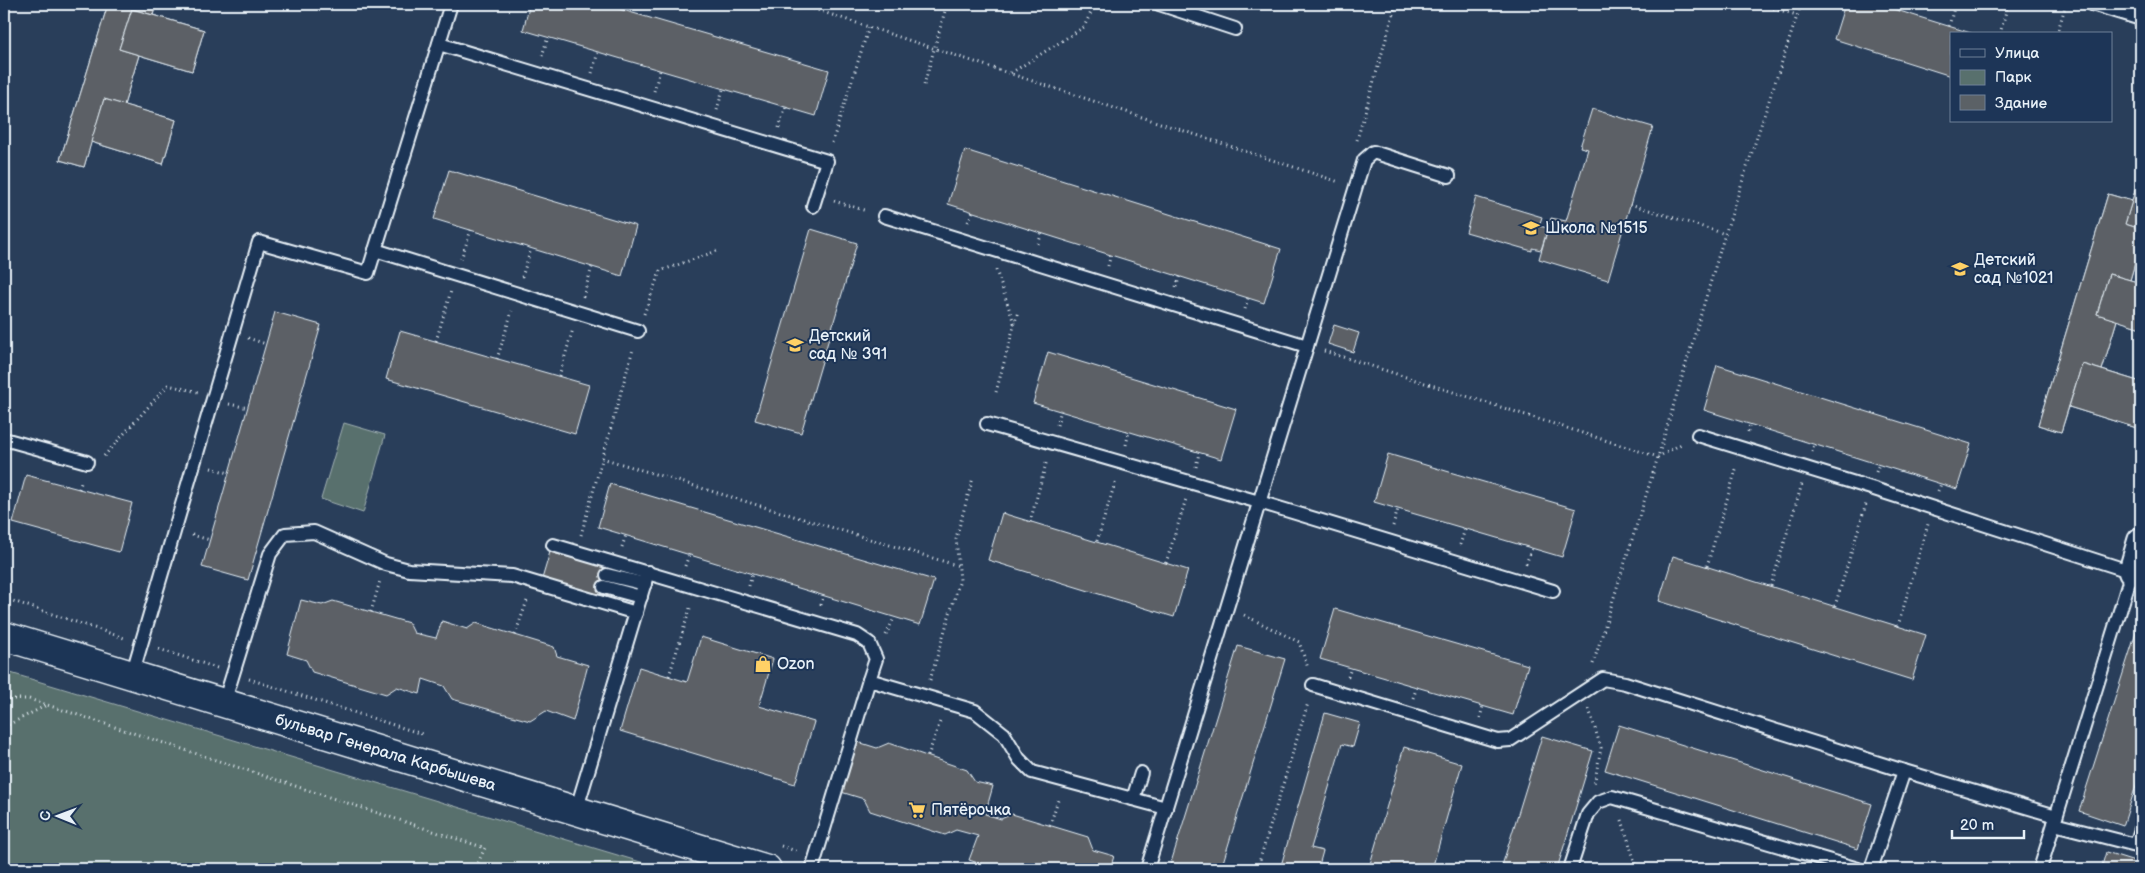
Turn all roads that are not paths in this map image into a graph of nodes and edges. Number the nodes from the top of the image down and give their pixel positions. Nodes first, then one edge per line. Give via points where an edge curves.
1 (451, 4) edge
2 (1159, 4) edge
3 (2092, 4) edge
4 (2141, 19) edge
5 (1235, 29) dead end
6 (439, 44) junction
7 (1449, 176) dead end
8 (815, 201) road end
9 (884, 216) road end
10 (375, 250) junction
11 (638, 331) road end
12 (1307, 346) junction
13 (987, 424) dead end
14 (1698, 435) road end
15 (4, 439) edge
16 (87, 462) road end
17 (1259, 502) junction
18 (2141, 541) edge
19 (553, 545) dead end
20 (2132, 572) junction
21 (646, 578) junction
22 (1553, 591) dead end
23 (641, 597) junction
24 (636, 613) junction
25 (4, 636) edge
26 (132, 675) junction
27 (869, 680) junction
28 (1313, 685) road end
29 (224, 703) junction
30 (1904, 771) junction
31 (1141, 773) dead end
32 (1133, 799) junction
33 (1166, 808) junction
34 (576, 811) junction
35 (2055, 820) junction
36 (2141, 829) edge
37 (769, 856) edge
38 (812, 869) edge
39 (1147, 869) edge
40 (1570, 869) edge
41 (1858, 869) edge
42 (1871, 869) edge
43 (2040, 869) edge

1 - 6 lane
2 - 5 lane
3 - 4 lane
6 - 8 lane via 827,161
6 - 10 lane
7 - 12 lane via 1373,152 1364,160
9 - 12 lane
10 - 11 lane
10 - 26 lane via 368,273 259,242
12 - 17 lane
13 - 17 lane
14 - 20 lane
15 - 16 lane
17 - 22 lane
17 - 33 lane
18 - 20 street
19 - 21 lane via 582,552
20 - 35 lane
21 - 23 lane
21 - 23 lane via 605,581
21 - 27 lane via 697,587 857,635 869,643 876,659
23 - 24 lane
24 - 29 lane via 512,576 409,570 386,564 314,532 285,534 270,554
24 - 34 lane
25 - 26 street, бульвар Генерала Карбышева
26 - 29 street, бульвар Генерала Карбышева
27 - 32 lane via 975,711 1004,734 1019,759 1032,772
27 - 38 lane
28 - 30 lane via 1498,741 1510,740 1603,679 1625,683
29 - 34 street, бульвар Генерала Карбышева
30 - 35 lane
30 - 42 lane
31 - 32 lane
32 - 33 lane
33 - 39 lane
34 - 37 street, бульвар Генерала Карбышева
35 - 36 lane via 2136,845
35 - 43 lane
40 - 41 lane via 1588,814 1598,802 1612,797

